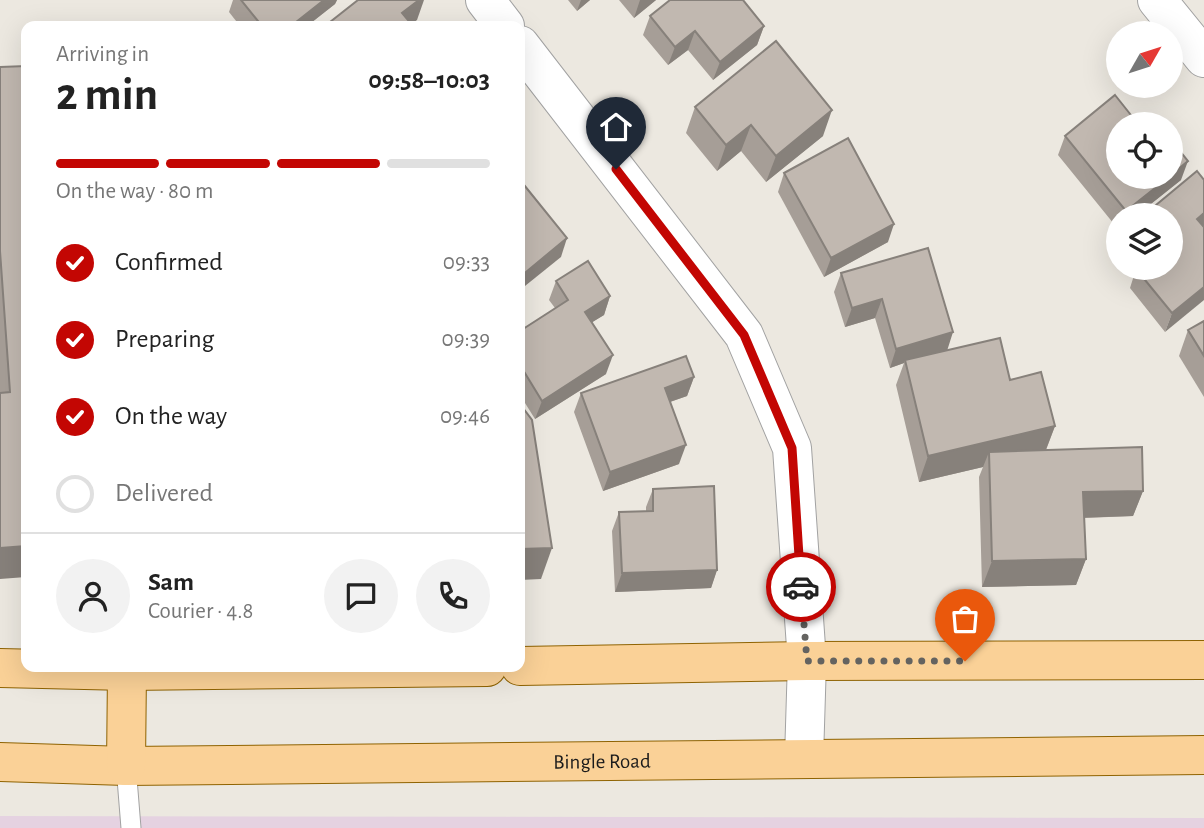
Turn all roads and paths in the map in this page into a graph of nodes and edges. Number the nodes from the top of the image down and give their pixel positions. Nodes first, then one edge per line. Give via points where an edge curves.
1 (485, 0) edge
2 (1157, 0) edge
3 (501, 21) edge
4 (525, 51) edge
5 (1204, 58) edge
6 (1204, 660) edge
7 (807, 661) junction
8 (525, 666) edge
9 (0, 668) edge
10 (21, 668) edge
11 (127, 672) edge
12 (1204, 755) edge
13 (804, 758) junction
14 (0, 762) edge
15 (126, 766) junction
16 (131, 828) edge

1 - 3 street
2 - 5 street
4 - 7 street via 744,335 792,448
6 - 7 main road
7 - 8 main road
7 - 13 street
9 - 10 main road
11 - 15 main road
12 - 13 main road, Bingle Road
13 - 15 main road, Bingle Road
14 - 15 main road, Bingle Road
15 - 16 lane

